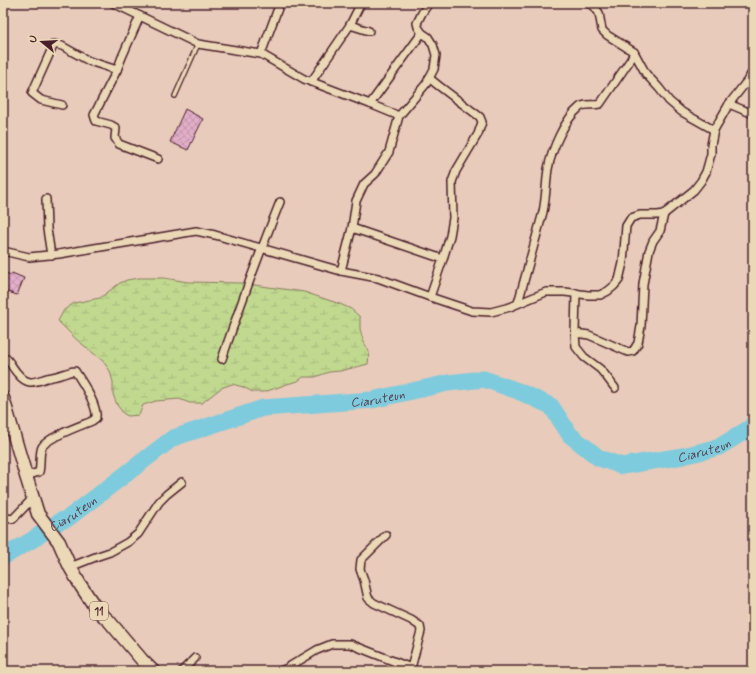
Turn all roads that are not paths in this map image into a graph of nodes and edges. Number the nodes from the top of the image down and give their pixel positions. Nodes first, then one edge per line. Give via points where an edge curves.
1 (113, 3) edge
2 (280, 3) edge
3 (361, 3) edge
4 (428, 3) edge
5 (587, 3) edge
6 (140, 16) junction
7 (350, 25) junction
8 (369, 31) dead end
9 (422, 33) junction
10 (198, 44) junction
11 (634, 52) junction
12 (261, 54) junction
13 (117, 70) junction
14 (753, 71) edge
15 (429, 78) junction
16 (311, 82) junction
17 (175, 96) dead end
18 (370, 104) junction
19 (729, 104) junction
20 (62, 105) dead end
21 (753, 114) edge
22 (399, 116) junction
23 (714, 130) junction
24 (158, 159) dead end
25 (46, 199) dead end
26 (280, 202) dead end
27 (664, 214) junction
28 (352, 228) junction
29 (261, 248) junction
30 (3, 251) edge
31 (51, 255) junction
32 (443, 259) junction
33 (341, 271) junction
34 (576, 293) junction
35 (430, 297) junction
36 (518, 303) junction
37 (575, 333) junction
38 (3, 358) edge
39 (222, 359) dead end
40 (614, 388) dead end
41 (3, 398) edge
42 (26, 476) junction
43 (182, 482) dead end
44 (33, 498) junction
45 (3, 519) edge
46 (386, 535) dead end
47 (70, 567) junction
48 (195, 658) dead end
49 (410, 669) edge
50 (153, 671) edge
51 (182, 671) edge
52 (280, 671) edge

1 - 6 street
2 - 12 street
3 - 7 street
4 - 9 street via 417,23
5 - 11 street via 594,6 599,13 602,30
6 - 10 street
6 - 13 street
7 - 8 street
7 - 16 street
9 - 15 street via 433,45 436,55 434,69
9 - 18 street
10 - 12 street
10 - 17 lane
11 - 23 street via 646,74 669,101 682,112
11 - 36 street via 600,104 581,106 564,128 549,168 543,210
12 - 16 street
13 - 20 street via 89,61 54,44 32,93 40,100
13 - 24 street via 94,115 96,121 116,128 115,138 119,144
14 - 19 street
15 - 22 street
15 - 32 street via 480,117 482,122 452,182 453,218
16 - 18 street
18 - 22 street
19 - 21 street
19 - 23 street
22 - 28 street via 389,152 375,174 364,184 356,201
23 - 27 street via 711,154 701,181 694,190
25 - 31 street
26 - 29 street
27 - 34 street via 631,218 626,226 621,274 614,286 600,295
27 - 37 street via 660,231 648,251 641,326 638,343 633,351 628,352 589,335
28 - 32 street
28 - 33 street
29 - 31 street via 196,231
29 - 33 street
29 - 39 street
30 - 31 street via 29,257
32 - 35 street
33 - 35 street via 378,278
34 - 36 street via 546,292
34 - 37 street
35 - 36 street via 472,311 491,312
37 - 40 street via 576,347 600,369
38 - 42 street via 7,359 17,374 28,382 75,371 95,408 96,418 92,421 63,433 42,447 39,472
41 - 42 highway, 11
42 - 44 highway, 11
43 - 47 street via 159,502 138,534 128,542 110,552
44 - 45 street via 13,519
44 - 47 highway, 11 via 38,514 59,542
46 - 49 street via 361,560 360,569 368,598 420,626 421,631
47 - 50 highway, 11 via 97,610
48 - 51 street
49 - 52 street via 350,644 332,644

